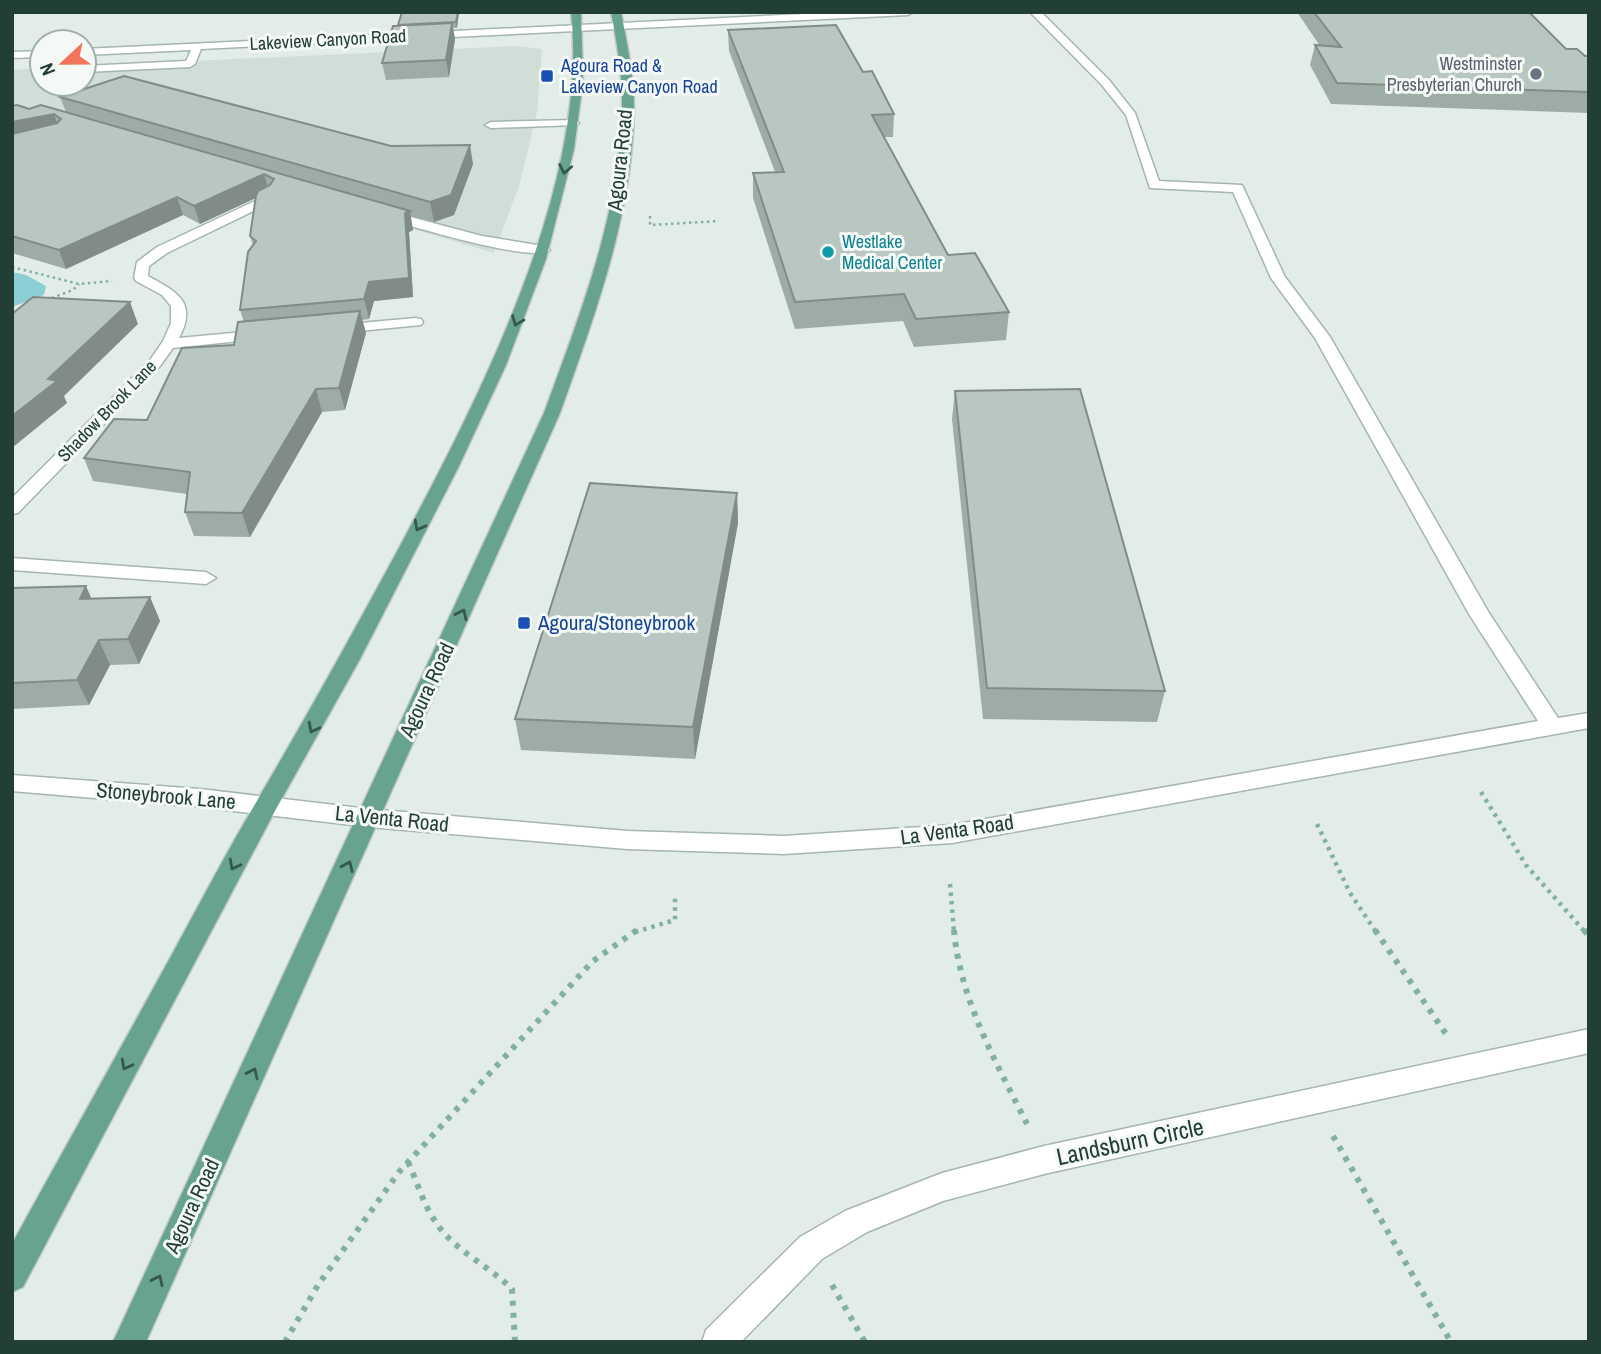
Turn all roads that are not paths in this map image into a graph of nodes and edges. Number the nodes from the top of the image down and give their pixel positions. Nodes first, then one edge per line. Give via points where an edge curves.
1 (576, 12) edge
2 (908, 12) edge
3 (1035, 12) edge
4 (617, 19) edge
5 (578, 28) junction
6 (197, 47) junction
7 (98, 51) edge
8 (98, 68) edge
9 (573, 123) junction
10 (491, 125) dead end
11 (270, 198) edge
12 (366, 209) edge
13 (543, 250) junction
14 (416, 322) dead end
15 (320, 330) edge
16 (278, 334) edge
17 (168, 344) junction
18 (12, 509) edge
19 (12, 564) edge
20 (205, 578) dead end
21 (1589, 720) edge
22 (1552, 726) junction
23 (12, 783) edge
24 (266, 805) junction
25 (319, 811) joint
26 (369, 818) junction
27 (1589, 1041) edge
28 (12, 1276) edge
29 (129, 1342) edge
30 (718, 1342) edge

1 - 5 main road
2 - 4 street, Lakeview Canyon Road
3 - 22 street via 1125,106 1154,185 1238,188 1278,278 1322,337 1479,614
4 - 5 street, Lakeview Canyon Road
26 -> 4 main road, Agoura Road via 552,413 582,326 620,189 628,108
5 - 6 street, Lakeview Canyon Road
5 - 9 main road via 579,78
6 - 7 street, Lakeview Canyon Road
6 - 8 street via 190,64
9 - 10 street
9 -> 13 main road via 559,198
11 - 17 street, Shadow Brook Lane via 162,250 142,265 141,278 173,296 179,308
12 - 13 street via 458,236
13 -> 24 main road via 509,341 450,469 307,740
14 - 15 street
16 - 17 street
17 - 18 street, Shadow Brook Lane via 155,363
19 - 20 street
21 - 22 street, La Venta Road
22 - 26 street, La Venta Road via 953,834 884,840 784,845 627,840
23 - 24 street, Stoneybrook Lane
24 - 25 street, Stoneybrook Lane
24 -> 28 main road
25 - 26 street, La Venta Road
29 -> 26 main road, Agoura Road
27 - 30 street, Landsburn Circle via 1044,1160 942,1187 856,1221 811,1248

